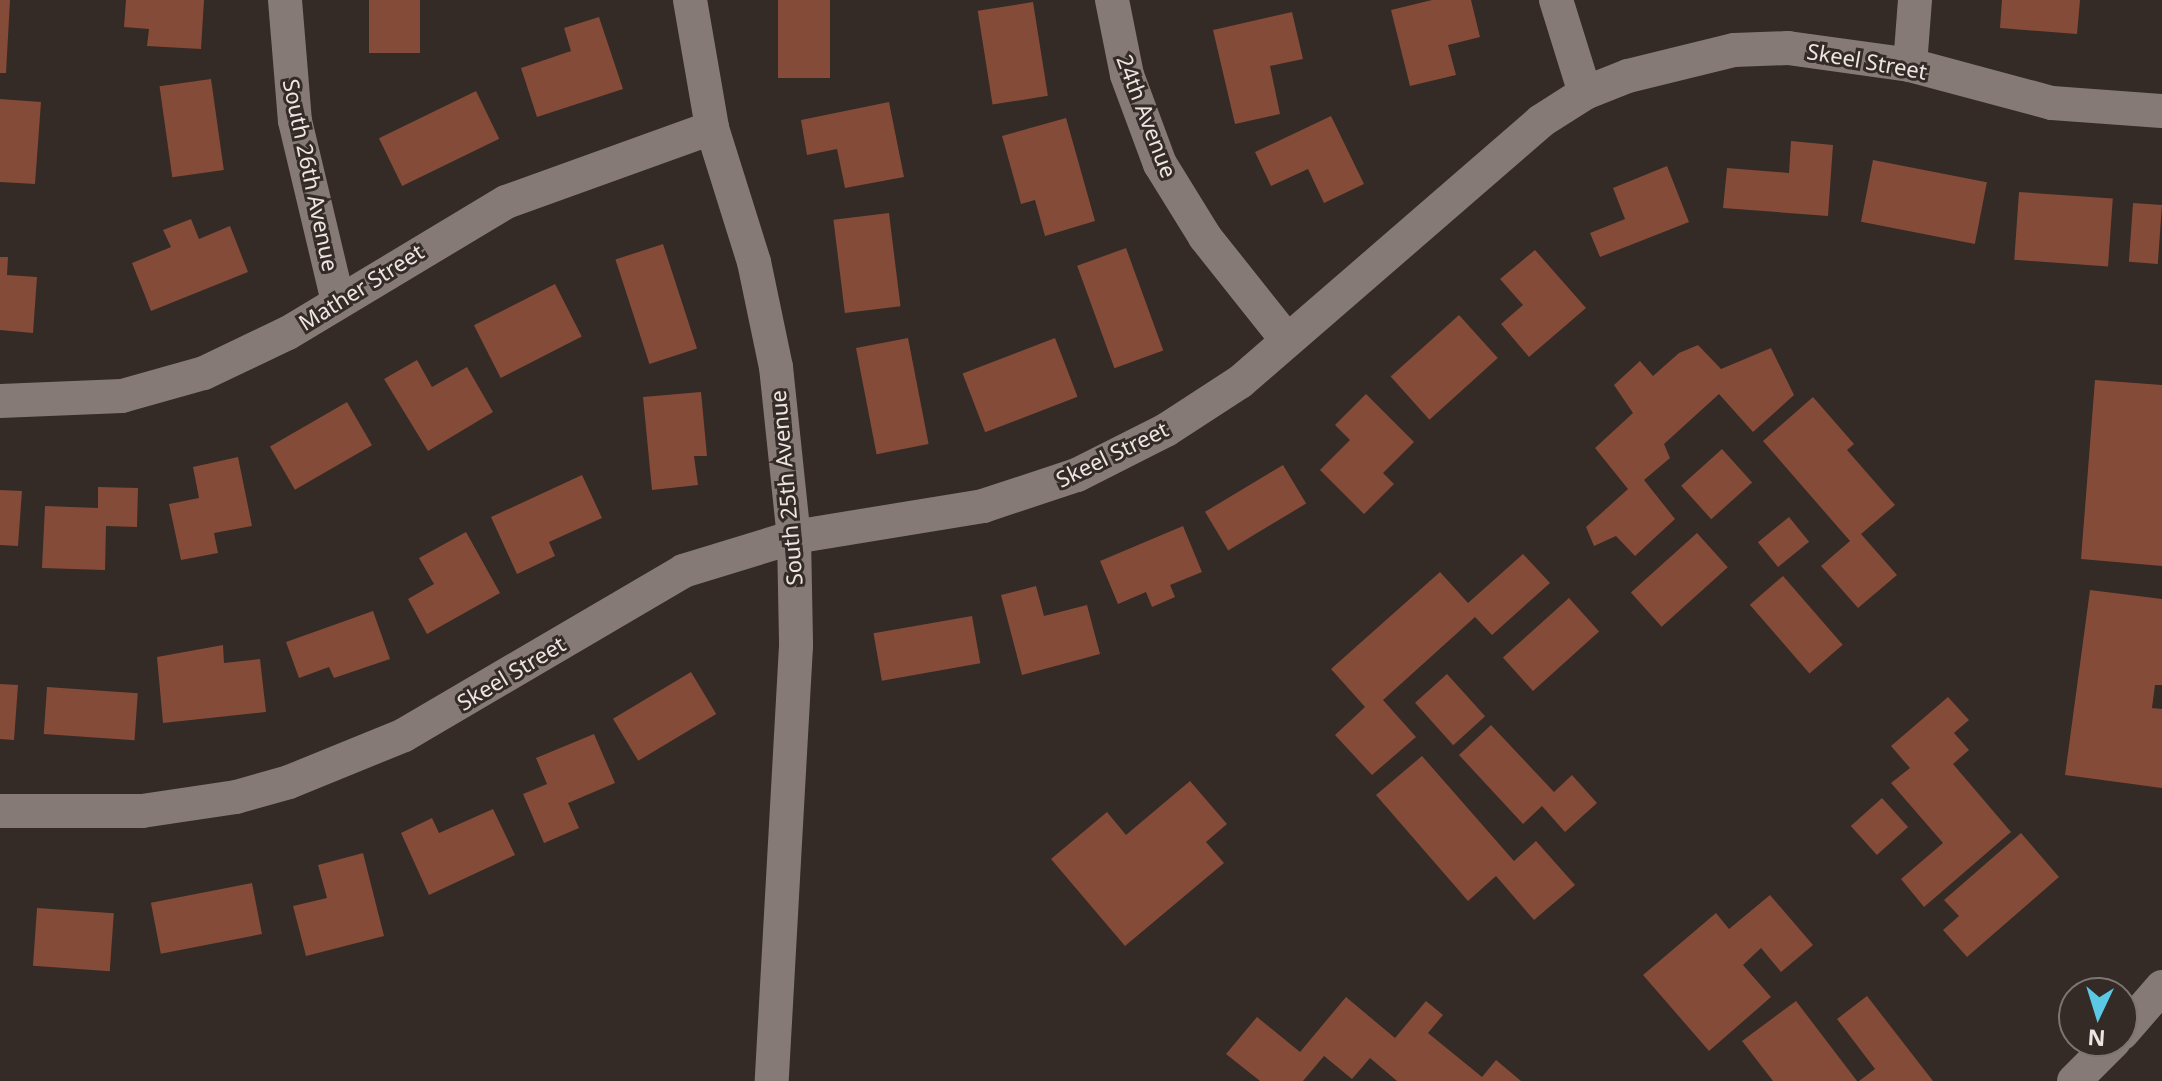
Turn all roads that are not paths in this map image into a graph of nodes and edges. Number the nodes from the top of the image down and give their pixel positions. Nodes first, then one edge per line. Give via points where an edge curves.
1 (285, 0) edge
2 (690, 0) edge
3 (1112, 0) edge
4 (1556, 0) edge
5 (1915, 0) edge
6 (1910, 65) junction
7 (1585, 93) junction
8 (2162, 111) edge
9 (712, 128) junction
10 (338, 301) junction
11 (1287, 340) junction
12 (0, 401) edge
13 (794, 537) junction
14 (0, 811) edge
15 (2162, 987) edge
16 (2138, 1015) edge
17 (2098, 1057) edge
18 (772, 1081) edge
19 (2074, 1081) edge

1 - 10 street, South 26th Avenue via 295,121
2 - 9 street, South 25th Avenue
3 - 11 street, 24th Avenue via 1127,75 1160,164 1205,237
4 - 7 street
5 - 6 street
6 - 7 street, Skeel Street via 1830,51 1734,50 1661,65
6 - 8 street, Skeel Street via 2052,103
7 - 11 street, Skeel Street via 1478,172
9 - 10 street, Mather Street via 506,202
9 - 13 street, South 25th Avenue via 754,262 773,352
10 - 12 street, Mather Street via 288,333 164,386 74,401
11 - 13 street, Skeel Street via 1240,382 1178,422 1077,475 983,506
13 - 14 street, Skeel Street via 683,571 404,735 289,782 236,797 142,811
13 - 18 street, South 25th Avenue via 796,646
15 - 16 street
17 - 19 street

